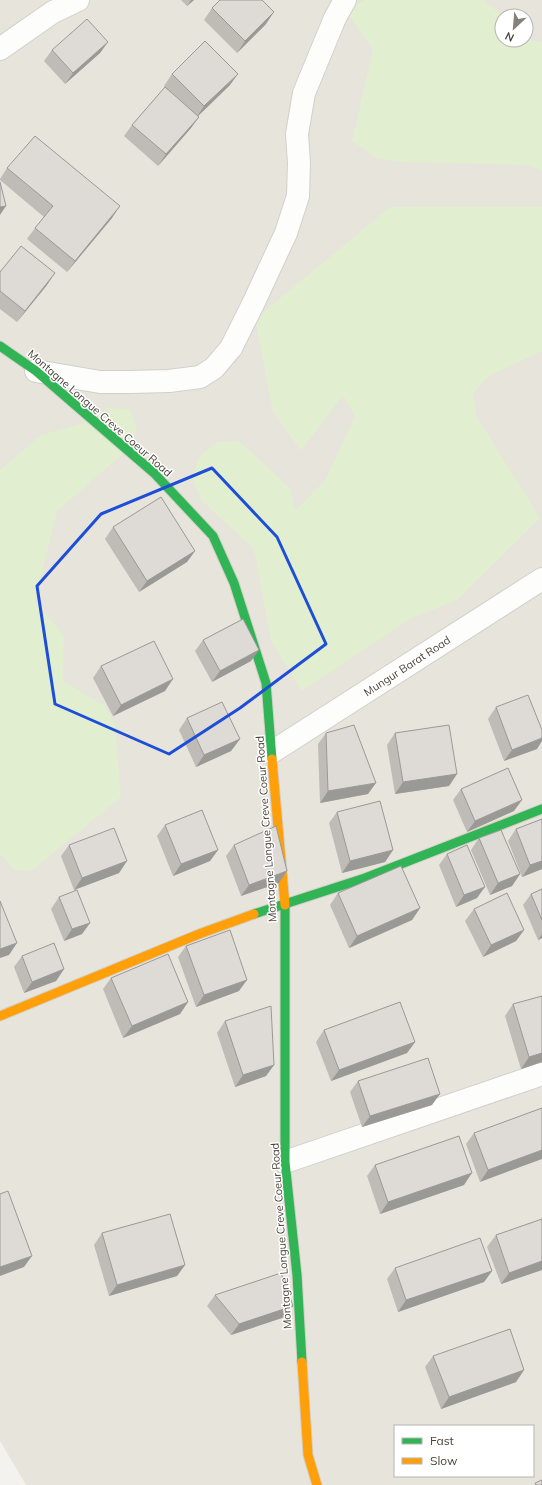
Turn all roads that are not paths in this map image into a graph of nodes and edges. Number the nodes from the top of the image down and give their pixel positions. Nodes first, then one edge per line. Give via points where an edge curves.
1 (78, 0) edge
2 (345, 0) edge
3 (0, 49) edge
4 (0, 346) edge
5 (36, 371) junction
6 (542, 580) edge
7 (272, 752) junction
8 (542, 810) edge
9 (285, 904) junction
10 (0, 1016) edge
11 (542, 1074) edge
12 (285, 1162) junction
13 (317, 1485) edge

1 - 3 street via 53,12
2 - 5 street via 334,18 304,93 297,134 298,196 286,233 231,348 214,368 200,377 169,381 100,382
4 - 5 main road, Montagne Longue Creve Coeur Road
5 - 7 main road, Montagne Longue Creve Coeur Road via 154,473 213,536 234,583 266,683
6 - 7 street, Mungur Barat Road
7 - 9 main road, Montagne Longue Creve Coeur Road
8 - 9 main road via 365,878
9 - 10 main road via 199,934
9 - 12 main road, Montagne Longue Creve Coeur Road
11 - 12 street
12 - 13 main road, Montagne Longue Creve Coeur Road via 297,1275 308,1455

